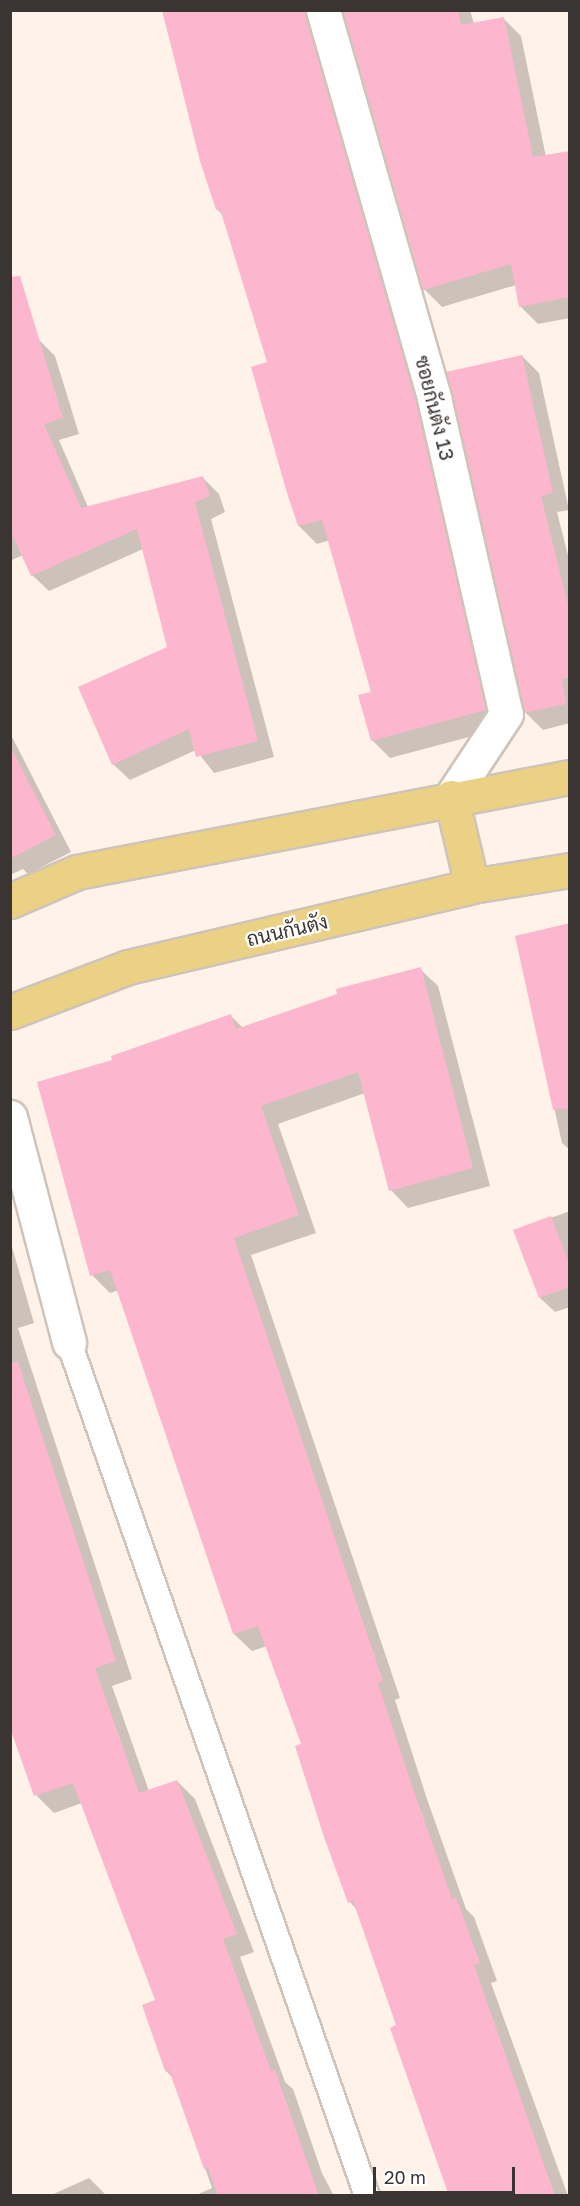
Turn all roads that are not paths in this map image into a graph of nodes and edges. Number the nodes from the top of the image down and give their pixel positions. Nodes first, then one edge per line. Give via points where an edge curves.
1 (323, 10) edge
2 (570, 777) edge
3 (451, 797) junction
4 (570, 870) edge
5 (472, 886) junction
6 (10, 902) edge
7 (10, 1012) edge
8 (10, 1118) edge
9 (69, 1342) joint
10 (367, 2196) edge

1 - 3 street, ซอยกันตัง 13 via 434,398 506,714
2 - 3 main road
3 - 5 main road
3 - 6 main road via 77,872
4 - 5 main road, ถนนกันตัง
5 - 7 main road, ถนนกันตัง via 128,967
8 - 9 street
9 - 10 lane

